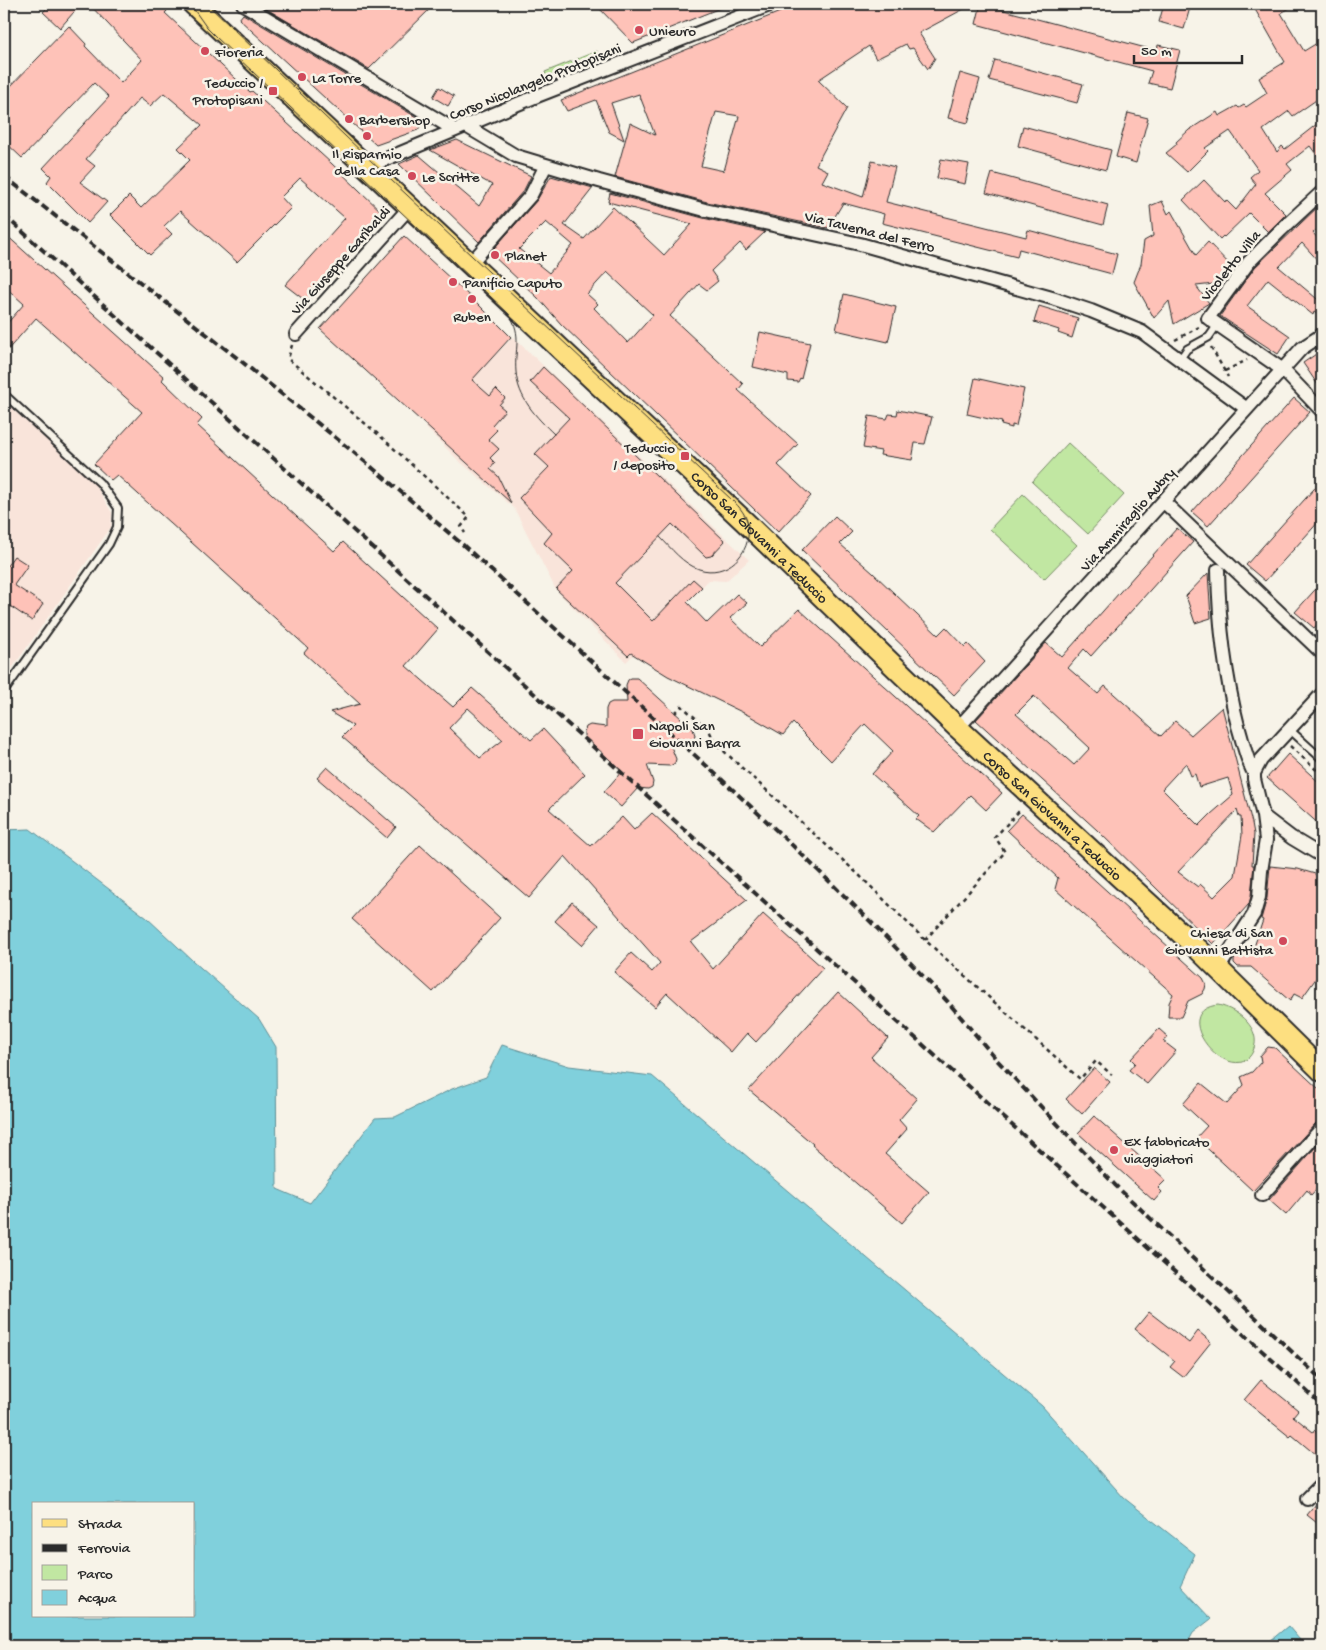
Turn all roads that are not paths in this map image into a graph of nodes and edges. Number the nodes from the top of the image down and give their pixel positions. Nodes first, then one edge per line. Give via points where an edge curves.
1 (193, 4) edge
2 (203, 4) edge
3 (243, 4) edge
4 (772, 4) edge
5 (217, 25) junction
6 (461, 128) junction
7 (546, 165) junction
8 (367, 167) junction
9 (1322, 192) edge
10 (410, 208) junction
11 (470, 264) junction
12 (1212, 323) junction
13 (296, 334) road end
14 (1322, 335) edge
15 (1180, 359) junction
16 (1283, 370) junction
17 (4, 394) edge
18 (1321, 407) edge
19 (1247, 409) junction
20 (1164, 502) junction
21 (1218, 570) dead end
22 (1322, 653) edge
23 (4, 692) edge
24 (1322, 694) edge
25 (958, 728) junction
26 (1290, 729) junction
27 (1322, 759) edge
28 (1254, 773) junction
29 (1263, 816) junction
30 (1322, 856) edge
31 (1218, 969) junction
32 (1322, 1072) edge
33 (1322, 1128) edge
34 (1262, 1195) dead end
35 (1322, 1484) edge
36 (1307, 1499) dead end

1 - 5 main road, Corso San Giovanni a Teduccio
2 - 5 main road
3 - 6 street, Via Taverna del Ferro
4 - 6 street, Corso Nicolangelo Protopisani
5 - 8 main road, Corso San Giovanni a Teduccio
6 - 7 street, Via Taverna del Ferro via 516,156
6 - 8 street, Corso Nicolangelo Protopisani
7 - 11 street via 531,195
7 - 15 street, Via Taverna del Ferro via 705,210 860,244 1052,298 1142,332
8 - 10 main road, Corso San Giovanni a Teduccio
9 - 12 street, Vicoletto Villa via 1249,262 1208,318
10 - 11 main road, Corso San Giovanni a Teduccio
10 - 13 street, Via Giuseppe Garibaldi
11 - 25 main road, Corso San Giovanni a Teduccio via 744,521
12 - 15 lane via 1209,337 1187,349
12 - 16 street, Vicoletto Villa
14 - 16 street, Via Ammiraglio Aubry via 1302,348
15 - 19 street, Via Taverna del Ferro
16 - 18 street
16 - 19 street, Via Ammiraglio Aubry
17 - 23 lane via 100,483 118,508 117,527 108,544
19 - 20 street, Via Ammiraglio Aubry
20 - 22 street
20 - 25 street, Via Ammiraglio Aubry
21 - 28 street via 1220,622 1228,680 1247,758
24 - 26 street
25 - 31 main road, Corso San Giovanni a Teduccio
26 - 27 lane
26 - 28 street via 1261,760
28 - 29 street
29 - 30 street
29 - 31 street via 1266,840 1254,914
31 - 32 main road, Corso San Giovanni a Teduccio
33 - 34 street
35 - 36 street

